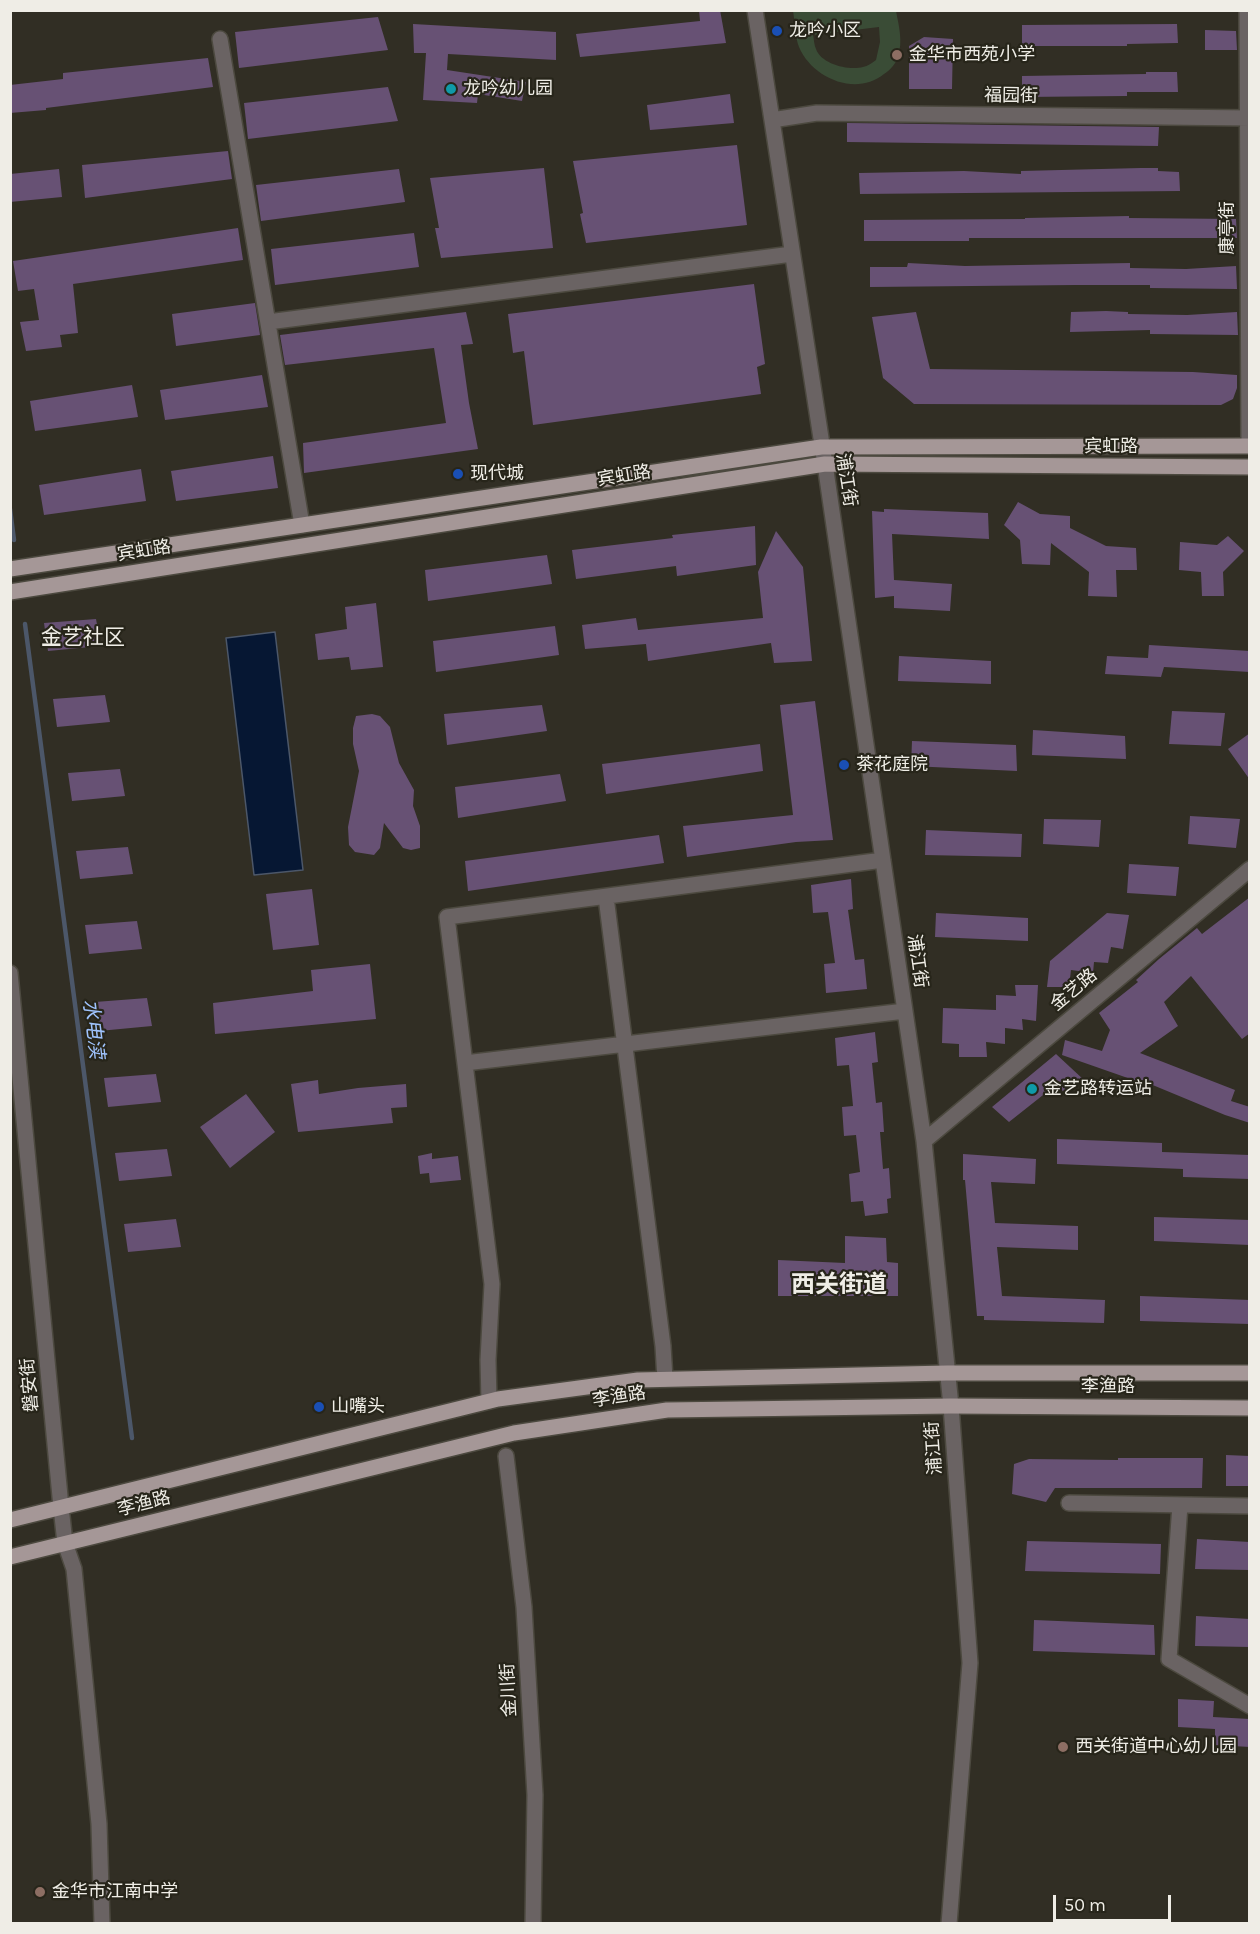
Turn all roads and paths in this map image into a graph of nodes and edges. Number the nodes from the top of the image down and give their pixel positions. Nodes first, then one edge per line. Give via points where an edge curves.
1 (755, 10) edge
2 (1247, 10) edge
3 (220, 39) dead end
4 (1248, 41) edge
5 (1248, 118) edge
6 (772, 120) junction
7 (792, 254) junction
8 (268, 322) junction
9 (1249, 446) edge
10 (821, 447) junction
11 (825, 464) junction
12 (1250, 467) edge
13 (302, 525) junction
14 (10, 569) edge
15 (10, 592) edge
16 (883, 860) junction
17 (1250, 869) edge
18 (606, 897) junction
19 (10, 973) edge
20 (905, 1011) junction
21 (625, 1044) junction
22 (465, 1063) junction
23 (924, 1141) junction
24 (947, 1373) junction
25 (1250, 1373) edge
26 (665, 1379) junction
27 (489, 1401) junction
28 (951, 1406) junction
29 (1250, 1408) edge
30 (506, 1456) dead end
31 (1069, 1503) dead end
32 (1180, 1505) junction
33 (1250, 1506) edge
34 (62, 1507) junction
35 (10, 1520) edge
36 (65, 1543) junction
37 (10, 1557) edge
38 (1250, 1706) edge
39 (102, 1923) edge
40 (534, 1923) edge
41 (949, 1923) edge

1 - 6 street, 浦江街
2 - 4 street, 康亭街
3 - 8 street
4 - 5 street, 康亭街
5 - 6 street, 福园街 via 817,113
5 - 9 street, 康亭街
6 - 7 street, 浦江街
7 - 8 street
7 - 10 street, 浦江街
8 - 13 street
9 - 10 main road, 宾虹路
10 - 11 street, 浦江街
10 - 13 main road, 宾虹路
11 - 12 main road, 宾虹路
11 - 15 main road, 宾虹路
11 - 16 street, 浦江街
13 - 14 main road, 宾虹路
16 - 18 street
16 - 20 street, 浦江街
17 - 23 street, 金艺路
18 - 21 street
18 - 22 street via 447,917
19 - 34 street, 磐安街
20 - 21 street
20 - 23 street, 浦江街
21 - 22 street
21 - 26 street
22 - 27 street via 492,1284
23 - 24 street, 浦江街
24 - 25 main road, 李渔路
24 - 26 main road, 李渔路
24 - 28 street, 浦江街
26 - 27 main road, 李渔路
27 - 34 main road, 李渔路
28 - 29 main road, 李渔路
28 - 36 main road, 李渔路 via 667,1410 514,1433
28 - 41 street, 浦江街 via 970,1663
30 - 40 street, 金川街 via 524,1607 534,1795
31 - 32 street
32 - 33 street
32 - 38 street via 1169,1659
34 - 35 main road, 李渔路
34 - 36 street, 磐安街
36 - 37 main road, 李渔路
36 - 39 street, 磐安街 via 74,1569 98,1812

